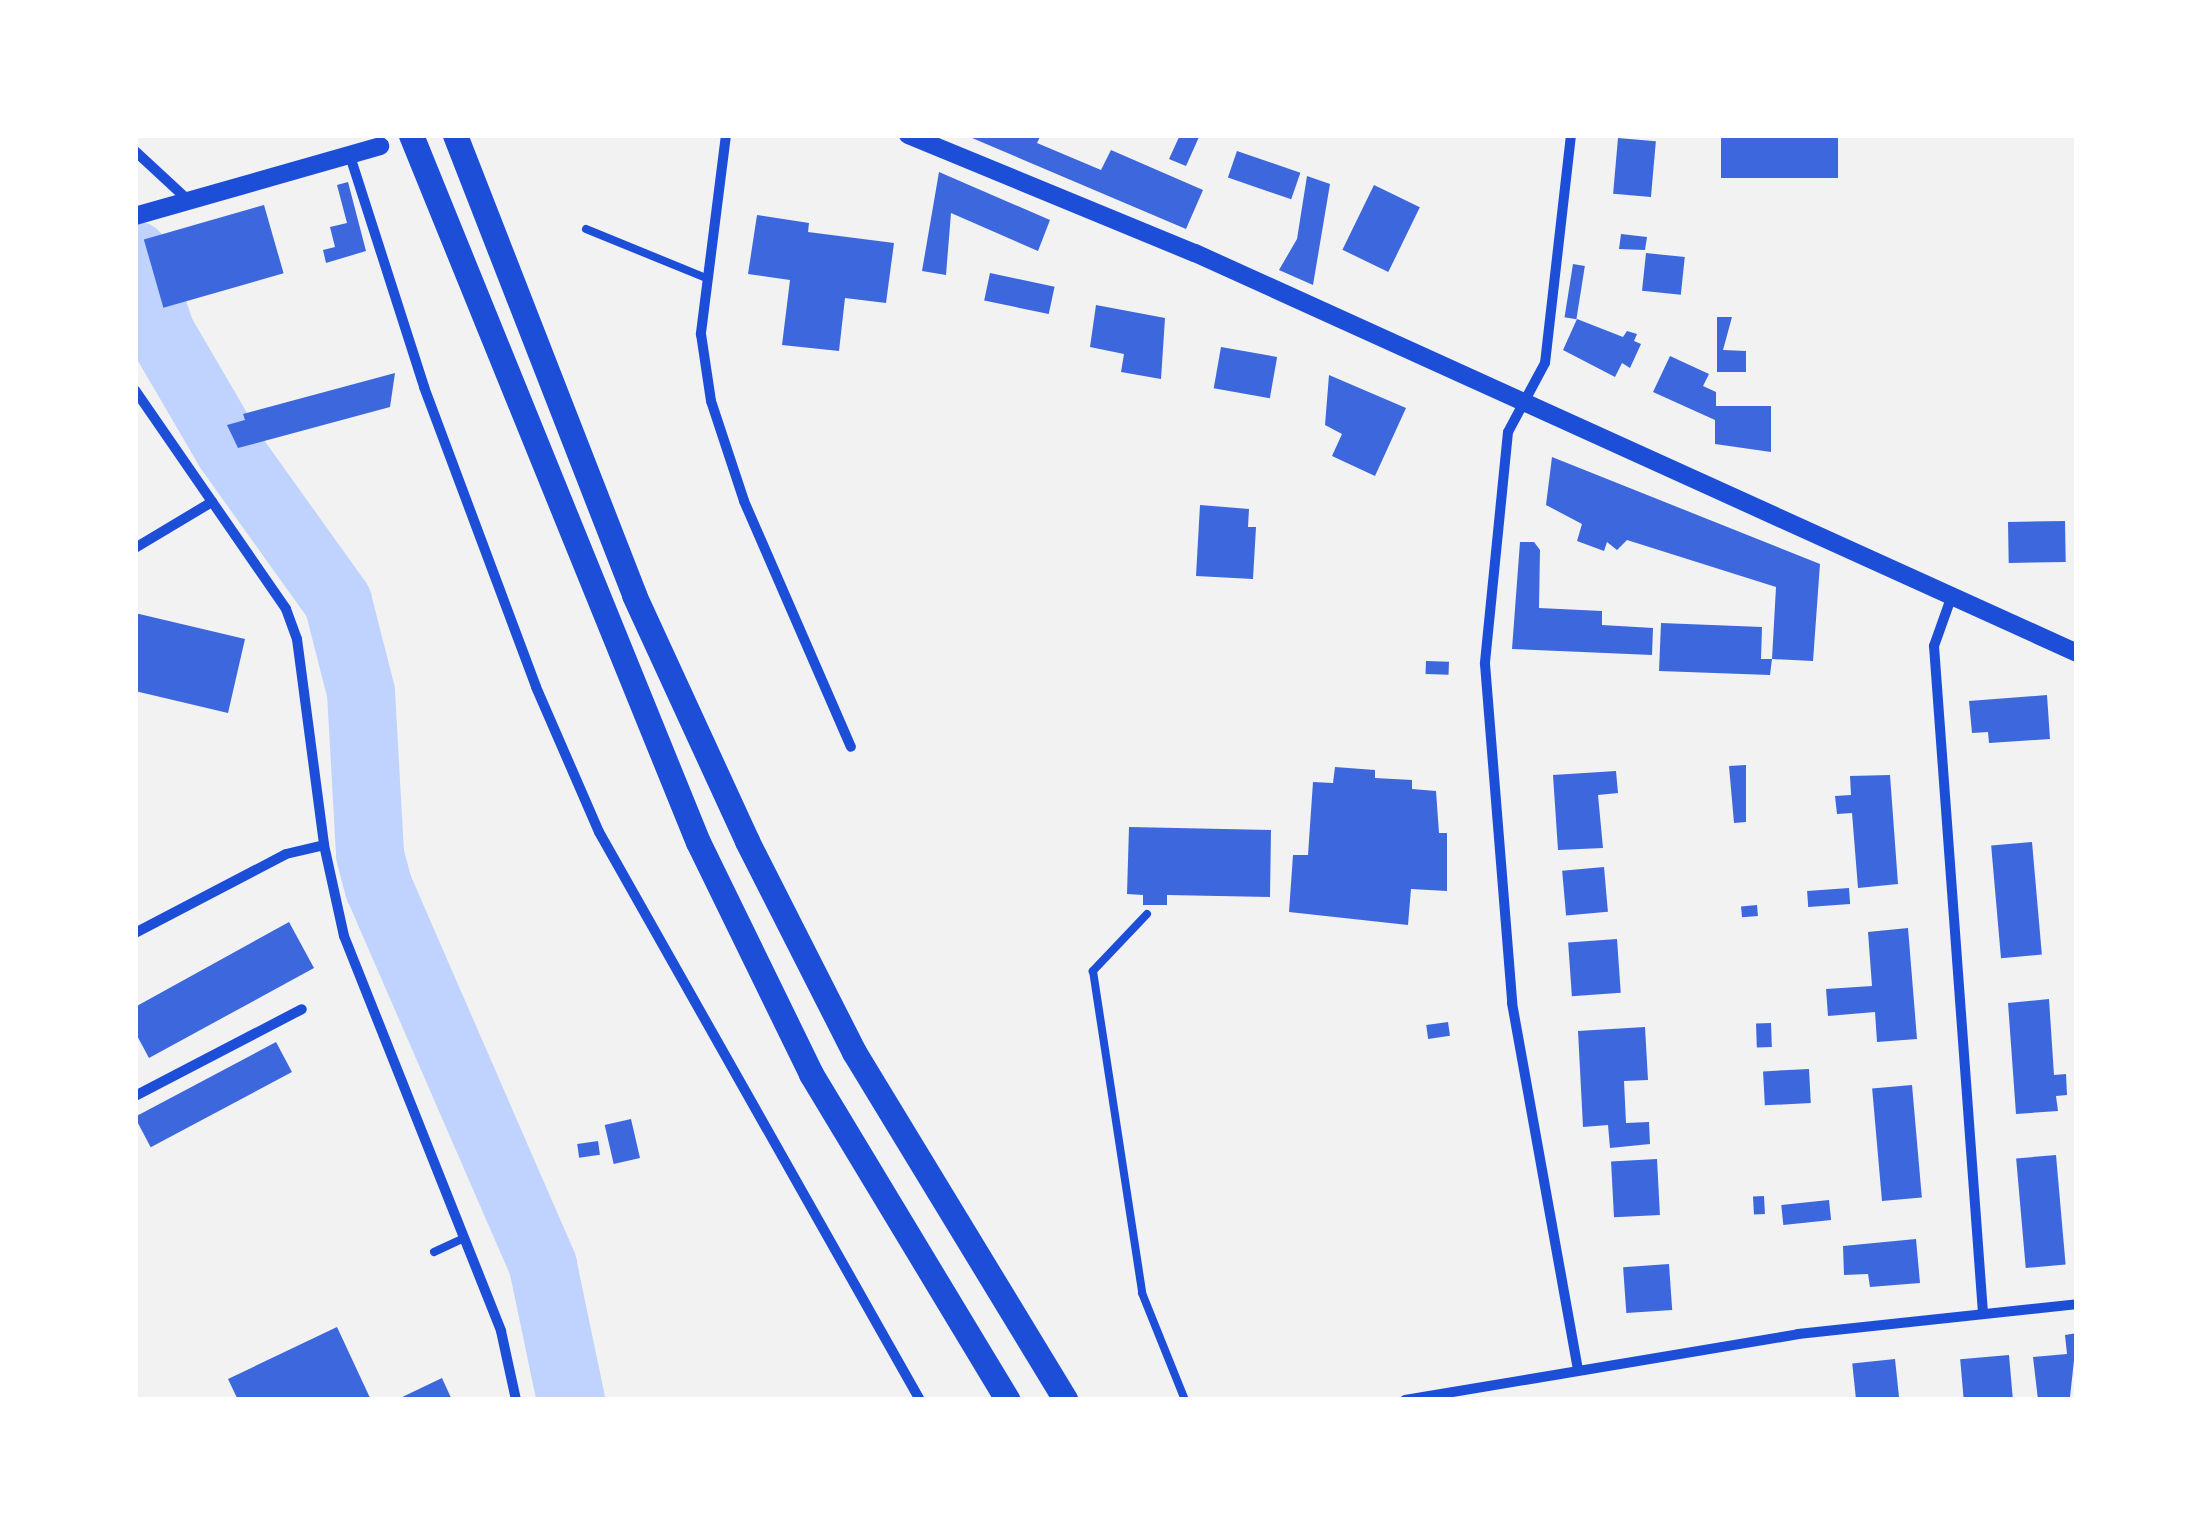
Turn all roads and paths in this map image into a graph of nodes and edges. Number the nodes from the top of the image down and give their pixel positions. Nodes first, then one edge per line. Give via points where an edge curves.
1 (411, 135) edge
2 (454, 135) edge
3 (726, 135) edge
4 (908, 135) edge
5 (1571, 135) edge
6 (380, 146) dead end
7 (135, 152) edge
8 (350, 156) junction
9 (189, 201) junction
10 (135, 216) edge
11 (586, 229) dead end
12 (706, 278) junction
13 (135, 390) edge
14 (1520, 403) junction
15 (212, 502) junction
16 (135, 548) edge
17 (1950, 601) junction
18 (2077, 654) edge
19 (851, 748) dead end
20 (324, 845) junction
21 (1146, 914) dead end
22 (135, 933) edge
23 (302, 1009) dead end
24 (135, 1096) edge
25 (464, 1238) junction
26 (434, 1252) dead end
27 (2077, 1304) edge
28 (1983, 1313) junction
29 (1578, 1369) junction
30 (516, 1400) edge
31 (920, 1400) edge
32 (1008, 1400) edge
33 (1066, 1400) edge
34 (1185, 1400) edge
35 (1405, 1400) edge

1 - 32 main road via 698,842 811,1074
2 - 33 main road via 634,595 747,840 854,1052
3 - 12 street
4 - 14 street via 1194,254
5 - 14 street via 1545,363
6 - 8 street
7 - 9 street
8 - 9 street
8 - 31 street via 424,387 536,687 599,832
9 - 10 street
11 - 12 lane
12 - 19 street via 701,334 711,401 744,501
13 - 15 street
14 - 17 street
14 - 29 street via 1508,432 1490,562 1485,664 1512,1003
15 - 16 street
15 - 20 street via 286,609 296,639
17 - 18 street
17 - 28 street via 1934,646
20 - 22 street via 286,854
20 - 25 street via 344,936
21 - 34 lane via 1093,971 1142,1293
23 - 24 street
25 - 26 lane
25 - 30 street via 501,1331
27 - 28 street
28 - 29 street
29 - 35 street

